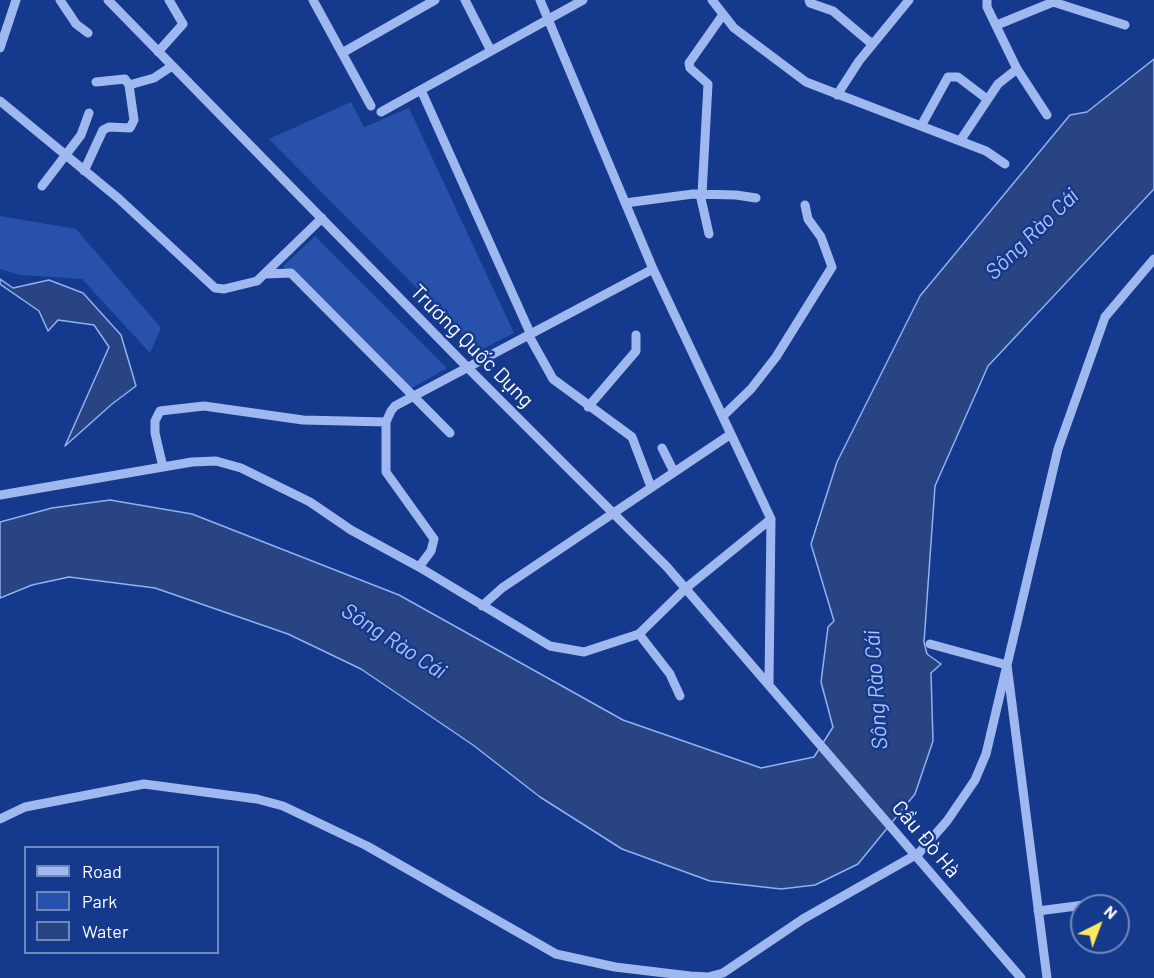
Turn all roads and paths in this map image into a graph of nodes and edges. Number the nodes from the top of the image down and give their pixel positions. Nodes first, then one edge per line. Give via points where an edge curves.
1 (16, 0) edge
2 (60, 0) edge
3 (108, 0) edge
4 (170, 0) edge
5 (313, 0) edge
6 (435, 0) edge
7 (465, 0) edge
8 (540, 0) edge
9 (582, 0) edge
10 (712, 0) edge
11 (809, 0) edge
12 (909, 0) edge
13 (987, 0) edge
14 (722, 16) junction
15 (548, 19) junction
16 (997, 25) junction
17 (1125, 25) dead end
18 (88, 33) dead end
19 (872, 44) junction
20 (0, 48) edge
21 (491, 51) junction
22 (158, 52) junction
23 (342, 53) junction
24 (172, 66) junction
25 (1017, 69) junction
26 (96, 81) dead end
27 (129, 86) junction
28 (421, 90) junction
29 (837, 95) junction
30 (987, 99) junction
31 (0, 101) edge
32 (371, 106) dead end
33 (381, 112) dead end
34 (89, 113) dead end
35 (1047, 115) dead end
36 (921, 126) junction
37 (960, 141) junction
38 (65, 155) junction
39 (1005, 164) dead end
40 (84, 171) junction
41 (42, 186) dead end
42 (701, 194) junction
43 (756, 198) dead end
44 (625, 203) junction
45 (805, 205) dead end
46 (322, 218) junction
47 (709, 234) dead end
48 (1154, 259) edge
49 (653, 269) junction
50 (265, 274) junction
51 (636, 334) dead end
52 (530, 336) junction
53 (467, 368) junction
54 (413, 396) junction
55 (588, 407) junction
56 (723, 416) junction
57 (386, 422) junction
58 (450, 433) dead end
59 (731, 434) junction
60 (662, 448) dead end
61 (163, 467) junction
62 (674, 472) junction
63 (651, 487) junction
64 (0, 495) edge
65 (614, 513) junction
66 (771, 519) junction
67 (419, 567) junction
68 (686, 588) junction
69 (482, 606) junction
70 (639, 634) junction
71 (930, 644) dead end
72 (1006, 665) junction
73 (769, 683) junction
74 (680, 696) dead end
75 (804, 723) joint
76 (0, 819) edge
77 (1070, 907) edge
78 (1038, 911) junction
79 (1021, 978) edge
80 (1047, 978) edge

1 - 20 street
2 - 18 street via 76,24
3 - 22 street, Trương Quốc Dụng
4 - 22 street via 183,24
5 - 23 street
6 - 23 street
7 - 21 street
8 - 15 street
9 - 15 street
10 - 14 street
11 - 19 street via 833,11
12 - 19 street
13 - 16 street
14 - 29 street via 794,74
14 - 42 street via 689,63 708,84
15 - 21 street
15 - 44 street
16 - 17 street via 1053,2
16 - 25 street
19 - 29 street
21 - 28 street
22 - 24 street, Trương Quốc Dụng
23 - 32 street
24 - 27 street
24 - 46 street, Trương Quốc Dụng
25 - 30 street
25 - 35 street
26 - 27 street via 122,77
27 - 40 street via 133,124 103,130
28 - 33 street
28 - 52 street
29 - 36 street
30 - 36 street via 958,77 948,77
30 - 37 street
31 - 38 street
34 - 38 street via 81,135
36 - 37 street
37 - 39 street via 992,153
38 - 40 street
38 - 41 street
40 - 50 street via 215,288 257,281
42 - 43 street
42 - 44 street
42 - 47 street
44 - 49 street
45 - 56 street via 832,267 766,370
46 - 50 street
46 - 53 street, Trương Quốc Dụng
48 - 72 street via 1111,307 1099,329 1056,456
49 - 52 street
49 - 56 street
50 - 54 street via 291,273
51 - 55 street via 636,351
52 - 53 street
52 - 55 street via 548,372
53 - 54 street
53 - 65 street, Trương Quốc Dụng
54 - 57 street via 395,406
54 - 58 street
55 - 63 street via 632,437
56 - 59 street
57 - 61 street via 303,420 204,406 160,411 155,433
57 - 67 street via 386,472 434,539
59 - 62 street
59 - 66 street
60 - 62 street
61 - 64 street
61 - 67 street via 216,461 242,468 310,502 351,530
62 - 63 street
63 - 65 street
65 - 68 street, Trương Quốc Dụng
65 - 69 street via 502,588
66 - 68 street
66 - 73 street
67 - 69 street
68 - 70 street
68 - 73 street, Trương Quốc Dụng
69 - 70 street via 550,645 570,651 593,650
70 - 74 street via 670,674
71 - 72 street
72 - 76 street via 981,769 923,849 802,919 726,972 711,977 615,967 556,954 366,846 283,806 257,798 144,784 25,807
72 - 78 street
73 - 75 street, Trương Quốc Dụng
75 - 79 street, Cầu Đò Hà
77 - 78 street
78 - 80 street

